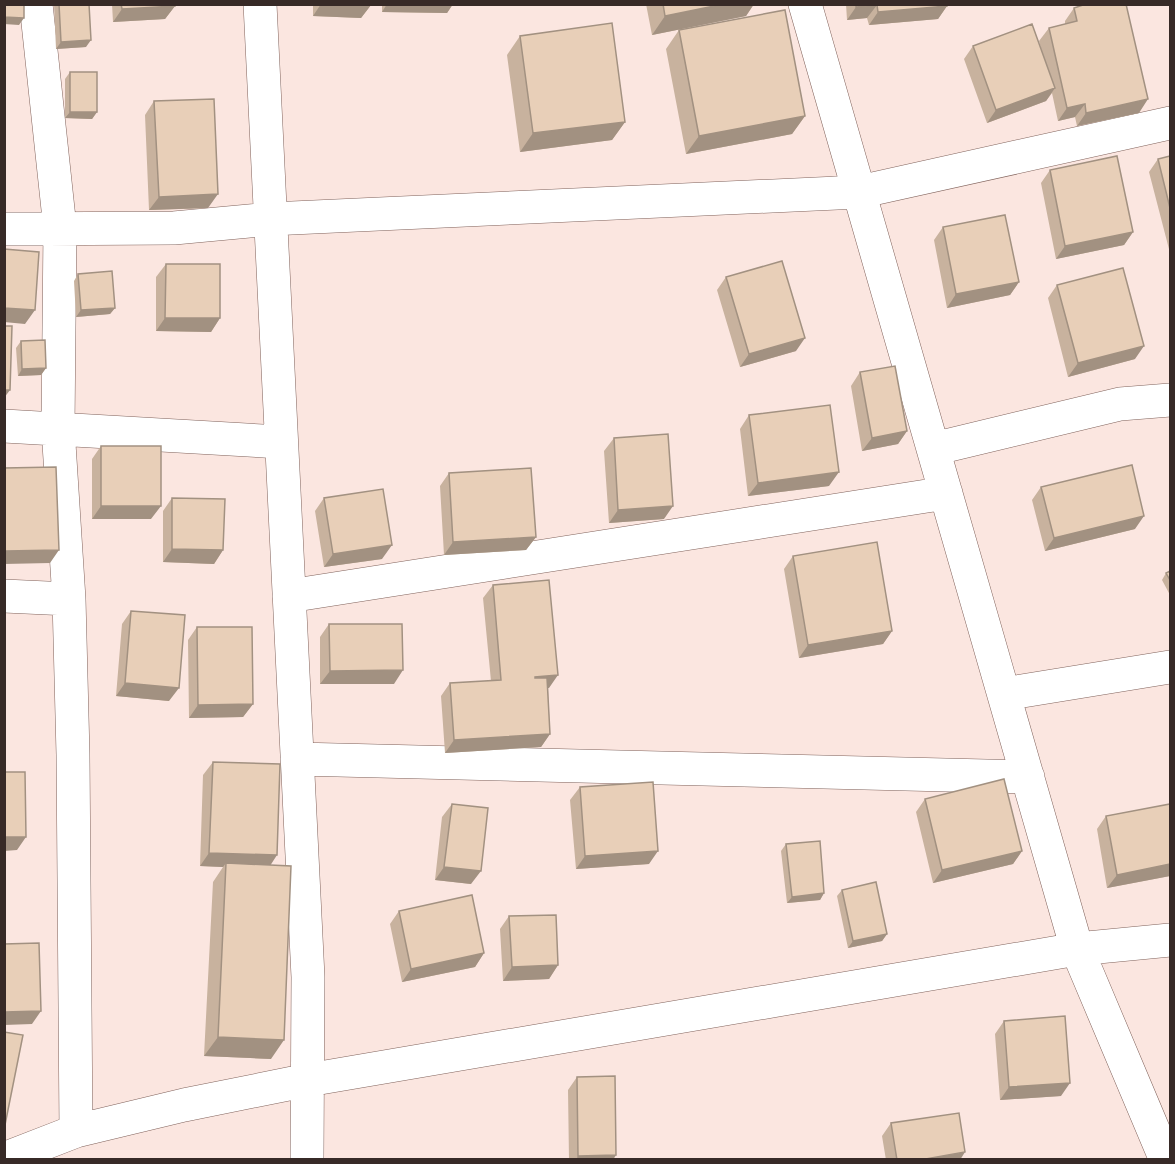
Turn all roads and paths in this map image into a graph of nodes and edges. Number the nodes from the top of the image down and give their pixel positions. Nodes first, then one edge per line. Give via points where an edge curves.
1 (36, 4) edge
2 (260, 4) edge
3 (805, 4) edge
4 (1170, 123) edge
5 (859, 192) junction
6 (270, 219) junction
7 (60, 228) junction
8 (4, 230) edge
9 (1170, 400) edge
10 (4, 426) edge
11 (58, 428) junction
12 (282, 442) junction
13 (933, 449) junction
14 (946, 493) junction
15 (4, 596) edge
16 (289, 596) junction
17 (69, 599) junction
18 (1170, 667) edge
19 (1004, 694) junction
20 (297, 759) junction
21 (1028, 777) junction
22 (1170, 940) edge
23 (1077, 950) junction
24 (308, 1080) junction
25 (76, 1131) junction
26 (4, 1159) edge
27 (307, 1160) edge
28 (1166, 1160) edge

1 - 7 street
2 - 6 street
3 - 5 street
4 - 5 street
5 - 6 street
5 - 13 street
6 - 7 street via 174,228
6 - 12 street
7 - 8 street
7 - 11 street
9 - 13 street via 1120,404
10 - 11 street
11 - 12 street
11 - 17 street
12 - 16 street
13 - 14 street
14 - 16 street
14 - 19 street
15 - 17 street
16 - 20 street
17 - 25 street
18 - 19 street
19 - 21 street
20 - 21 street
20 - 24 street via 308,977
21 - 23 street
22 - 23 street
23 - 24 street
23 - 28 street
24 - 25 street
24 - 27 street
25 - 26 street

